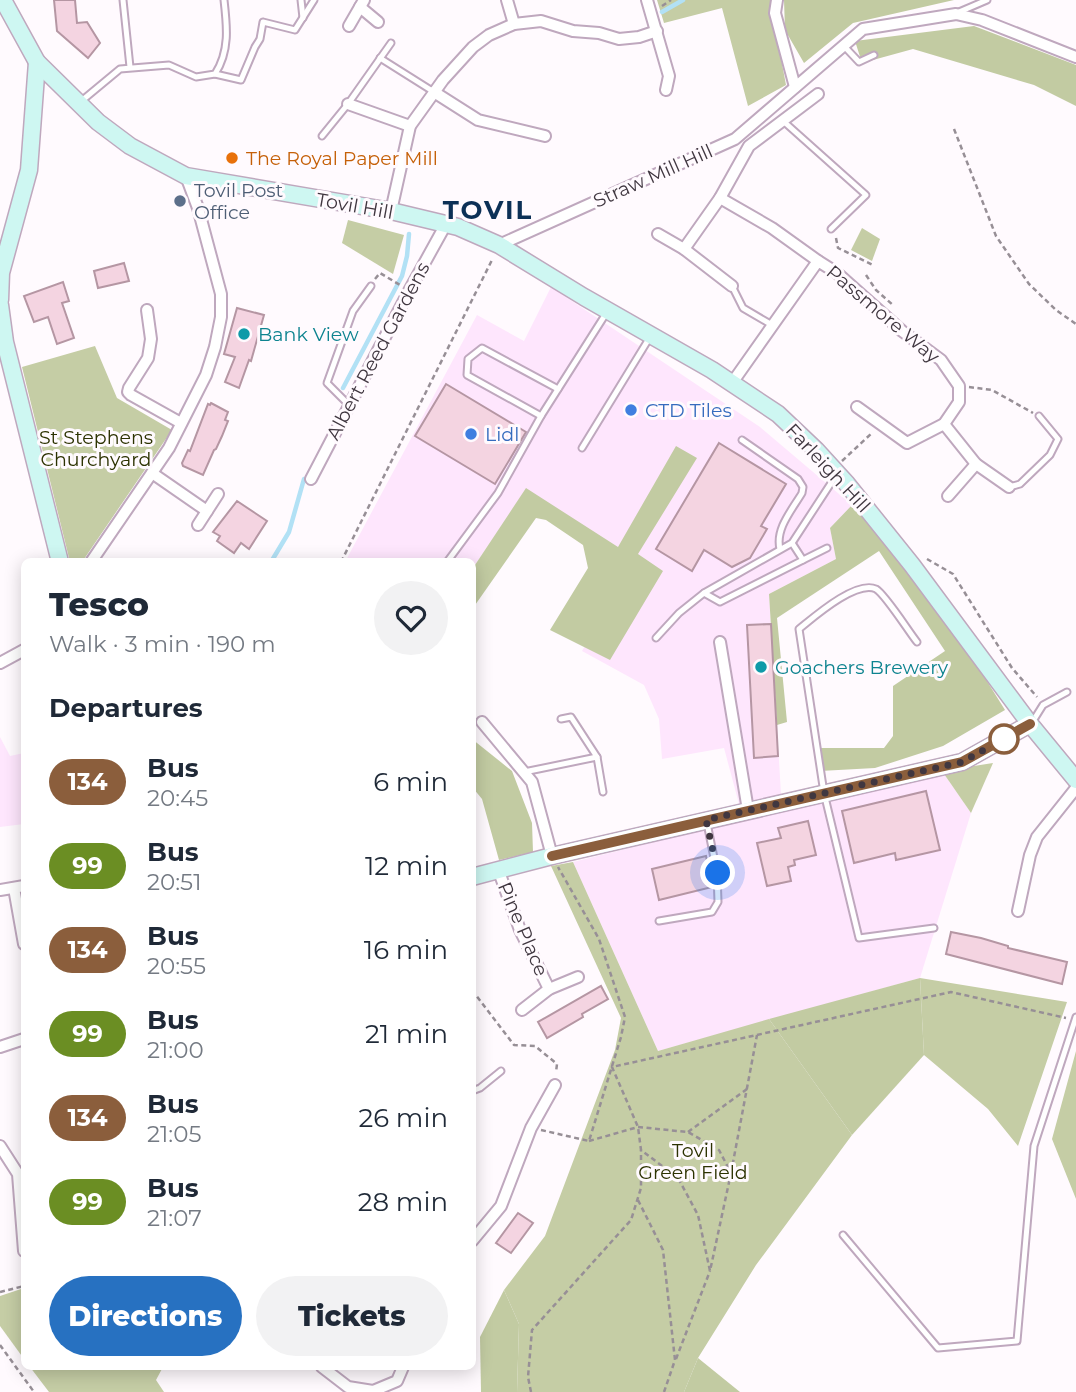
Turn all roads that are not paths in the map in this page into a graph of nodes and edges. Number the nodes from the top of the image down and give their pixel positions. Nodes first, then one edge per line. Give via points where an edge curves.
1 (3, 0) edge
2 (123, 0) edge
3 (224, 0) edge
4 (301, 0) edge
5 (314, 0) edge
6 (507, 0) edge
7 (647, 0) edge
8 (777, 0) edge
9 (987, 0) edge
10 (362, 3) edge
11 (956, 14) junction
12 (303, 18) junction
13 (378, 22) dead end
14 (513, 24) junction
15 (349, 26) dead end
16 (657, 31) junction
17 (391, 43) dead end
18 (843, 45) junction
19 (874, 55) dead end
20 (1076, 57) edge
21 (380, 58) junction
22 (37, 62) junction
23 (130, 67) junction
24 (215, 74) junction
25 (795, 87) junction
26 (666, 90) dead end
27 (434, 92) junction
28 (818, 94) dead end
29 (79, 103) junction
30 (348, 104) junction
31 (782, 120) junction
32 (410, 126) junction
33 (322, 136) dead end
34 (545, 136) dead end
35 (186, 176) junction
36 (720, 198) junction
37 (391, 211) junction
38 (446, 224) junction
39 (831, 229) road end
40 (659, 234) dead end
41 (499, 245) junction
42 (684, 249) junction
43 (818, 261) junction
44 (371, 286) road end
45 (732, 286) joint
46 (0, 303) edge
47 (147, 310) dead end
48 (608, 310) junction
49 (772, 325) junction
50 (652, 334) junction
51 (732, 383) junction
52 (558, 389) junction
53 (350, 406) junction
54 (856, 407) dead end
55 (541, 415) junction
56 (1039, 416) road end
57 (181, 423) junction
58 (944, 424) junction
59 (742, 440) dead end
60 (582, 448) dead end
61 (976, 464) junction
62 (152, 473) junction
63 (837, 474) junction
64 (311, 479) dead end
65 (1009, 487) joint
66 (218, 494) dead end
67 (948, 496) dead end
68 (208, 511) junction
69 (198, 526) dead end
70 (792, 543) junction
71 (827, 548) dead end
72 (780, 550) junction
73 (59, 558) edge
74 (93, 558) edge
75 (450, 558) edge
76 (803, 560) junction
77 (704, 593) junction
78 (656, 638) dead end
79 (720, 642) dead end
80 (917, 642) dead end
81 (21, 652) edge
82 (0, 663) edge
83 (1067, 692) dead end
84 (561, 719) dead end
85 (482, 722) dead end
86 (1030, 724) junction
87 (597, 757) junction
88 (524, 772) junction
89 (1076, 780) edge
90 (1076, 788) edge
91 (603, 792) dead end
92 (824, 793) junction
93 (748, 810) junction
94 (706, 820) junction
95 (552, 856) junction
96 (498, 869) junction
97 (476, 876) edge
98 (19, 887) edge
99 (0, 890) edge
100 (21, 910) edge
101 (1018, 911) dead end
102 (659, 921) dead end
103 (934, 928) dead end
104 (578, 977) dead end
105 (549, 989) junction
106 (522, 1010) dead end
107 (1076, 1018) edge
108 (21, 1040) edge
109 (0, 1047) edge
110 (501, 1071) dead end
111 (555, 1085) road end
112 (476, 1090) edge
113 (0, 1146) edge
114 (21, 1212) edge
115 (843, 1235) dead end
116 (476, 1236) edge
117 (326, 1370) edge
118 (402, 1370) edge
119 (373, 1391) edge

1 - 22 main road, Tovil Hill
2 - 23 lane
3 - 24 lane via 227,31 223,62
4 - 12 lane
5 - 12 lane
6 - 14 street
7 - 16 street
8 - 25 street via 775,13
9 - 11 lane
10 - 13 street
10 - 15 street
11 - 18 street, Straw Mill Hill via 863,29
11 - 20 street
12 - 24 lane via 295,30 263,22 241,80
14 - 16 street via 541,21 619,39
14 - 27 street via 473,47
16 - 26 street via 669,76
17 - 21 lane
18 - 19 lane via 859,62
18 - 25 street, Straw Mill Hill
21 - 27 lane
21 - 30 lane
22 - 29 main road, Tovil Hill
22 - 46 main road via 29,170 1,272
23 - 24 lane via 169,65 196,77
23 - 29 lane via 120,69
25 - 41 street, Straw Mill Hill via 735,139
27 - 32 street
27 - 34 street via 478,121
28 - 31 street
29 - 35 main road, Tovil Hill via 130,146
30 - 32 street
30 - 33 lane
31 - 36 street via 749,146
31 - 39 lane via 866,195
32 - 37 street
35 - 37 main road, Tovil Hill
35 - 57 street via 221,294 221,317 206,375
36 - 42 street
36 - 43 street, Passmore Way
37 - 38 main road, Tovil Hill
38 - 41 main road, Tovil Hill
38 - 53 street, Albert Reed Gardens
40 - 42 street
41 - 48 main road, Farleigh Hill
42 - 45 street
43 - 49 street, Passmore Way
43 - 58 street, Passmore Way via 941,360 959,386 959,402
44 - 53 lane via 353,311 327,383
45 - 49 lane via 743,308
46 - 73 main road via 5,342
47 - 57 street via 148,358 128,392
48 - 50 main road, Farleigh Hill
48 - 52 lane
49 - 51 street, Passmore Way
50 - 51 main road, Farleigh Hill
50 - 60 lane
51 - 63 main road, Farleigh Hill via 778,414
52 - 55 lane
52 - 55 lane via 482,348 468,359 467,374
53 - 64 street, Albert Reed Gardens
54 - 58 street via 876,428 907,443
55 - 75 lane via 498,493
56 - 65 lane via 1058,439 1050,454 1020,484
57 - 62 street
58 - 61 street
59 - 72 lane via 803,487 777,540
61 - 65 street
61 - 67 street
62 - 68 street
62 - 74 street
63 - 70 lane
63 - 86 main road, Farleigh Hill via 912,565
66 - 68 street
68 - 69 street
70 - 72 lane
70 - 76 lane
71 - 76 lane
72 - 77 lane
76 - 77 lane via 720,602
77 - 78 lane
79 - 93 street
80 - 92 lane via 873,588 841,598 799,629
81 - 82 street
83 - 86 lane via 1043,705
84 - 87 lane via 571,717
85 - 88 street
86 - 89 main road, Farleigh Hill
86 - 92 main road via 962,762
87 - 88 lane
87 - 91 lane
88 - 95 street via 533,782
90 - 101 street via 1037,837
92 - 93 main road
92 - 103 lane via 859,938
93 - 94 main road
94 - 95 main road
94 - 102 lane via 718,873 718,902 712,912
95 - 96 main road
96 - 97 main road
96 - 105 street, Pine Place via 520,930
98 - 99 street
98 - 100 street
104 - 105 street, Pine Place
105 - 106 street, Pine Place
107 - 115 lane via 1034,1146 1017,1341 938,1348
108 - 109 street
110 - 112 lane
111 - 116 street via 531,1128 501,1206
113 - 114 street via 18,1174
117 - 119 street via 348,1387
118 - 119 street via 397,1381

